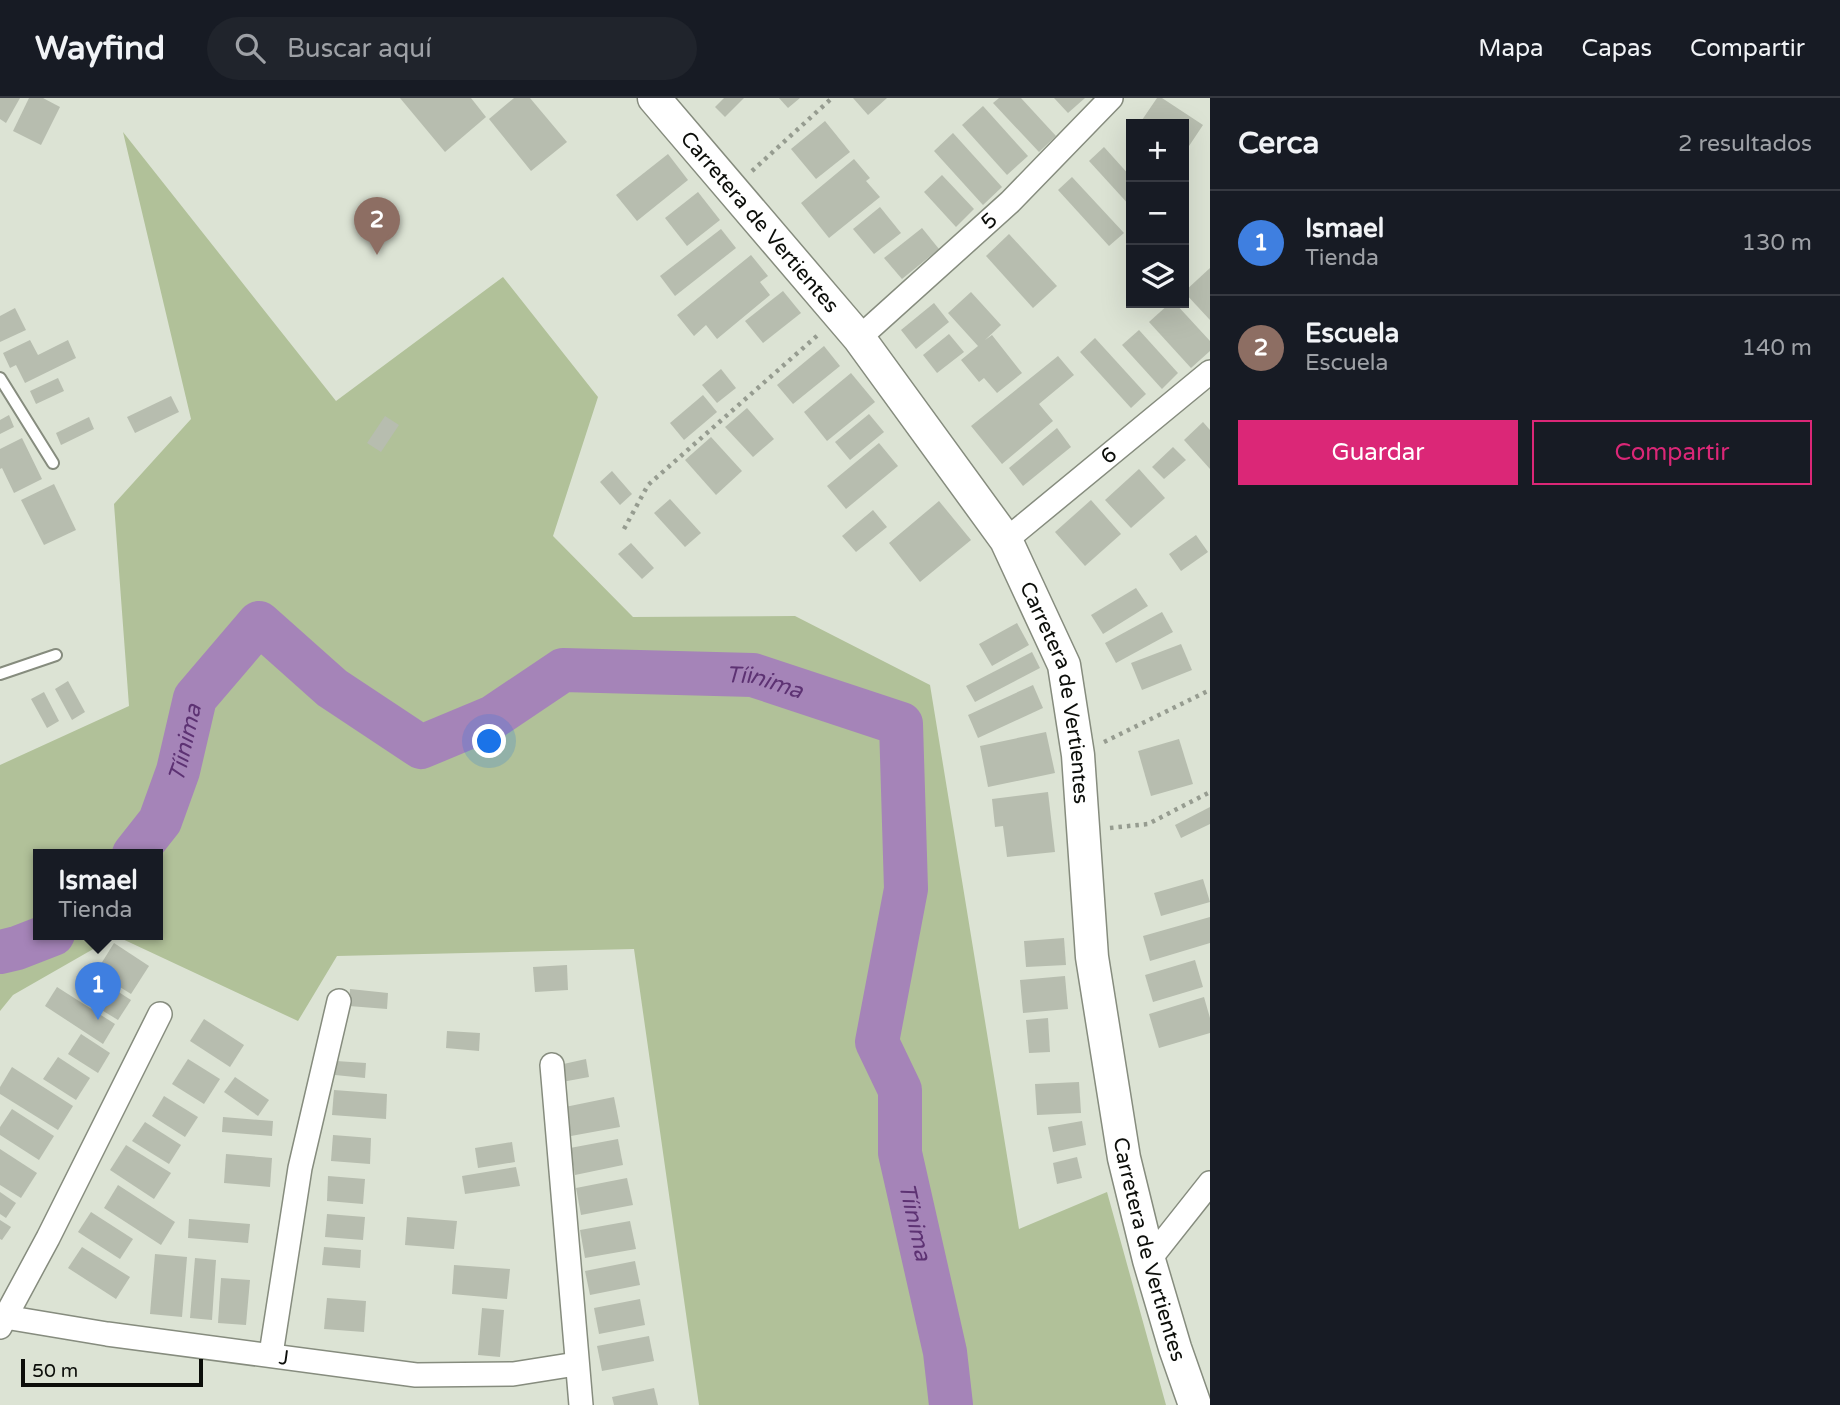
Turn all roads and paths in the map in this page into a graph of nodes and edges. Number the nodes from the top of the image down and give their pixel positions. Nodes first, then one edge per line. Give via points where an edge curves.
1 (654, 98) edge
2 (832, 98) edge
3 (1111, 98) edge
4 (752, 171) dead end
5 (825, 329) dead end
6 (859, 338) junction
7 (1210, 372) edge
8 (0, 378) edge
9 (53, 463) dead end
10 (624, 530) dead end
11 (1006, 540) junction
12 (56, 655) dead end
13 (0, 674) edge
14 (1210, 690) edge
15 (1078, 755) junction
16 (1210, 792) edge
17 (1083, 830) junction
18 (339, 1001) dead end
19 (160, 1014) dead end
20 (552, 1065) dead end
21 (1210, 1183) edge
22 (1149, 1260) junction
23 (3, 1322) edge
24 (271, 1354) junction
25 (576, 1364) junction
26 (581, 1405) edge
27 (1195, 1405) edge

1 - 6 main road, Carretera de Vertientes
2 - 4 path
3 - 6 street, 5 via 1010,202
5 - 10 path via 648,485
6 - 11 main road, Carretera de Vertientes
7 - 11 street, 6
8 - 9 lane
11 - 15 main road, Carretera de Vertientes via 1064,665
12 - 13 lane
14 - 15 path
15 - 17 main road, Carretera de Vertientes
16 - 17 path via 1148,824
17 - 22 main road, Carretera de Vertientes via 1092,957 1124,1158
18 - 24 street via 300,1168
19 - 23 street
20 - 25 street
21 - 22 street
22 - 27 main road, Carretera de Vertientes
23 - 24 street, J
24 - 25 street, J via 416,1375 513,1374
25 - 26 street

